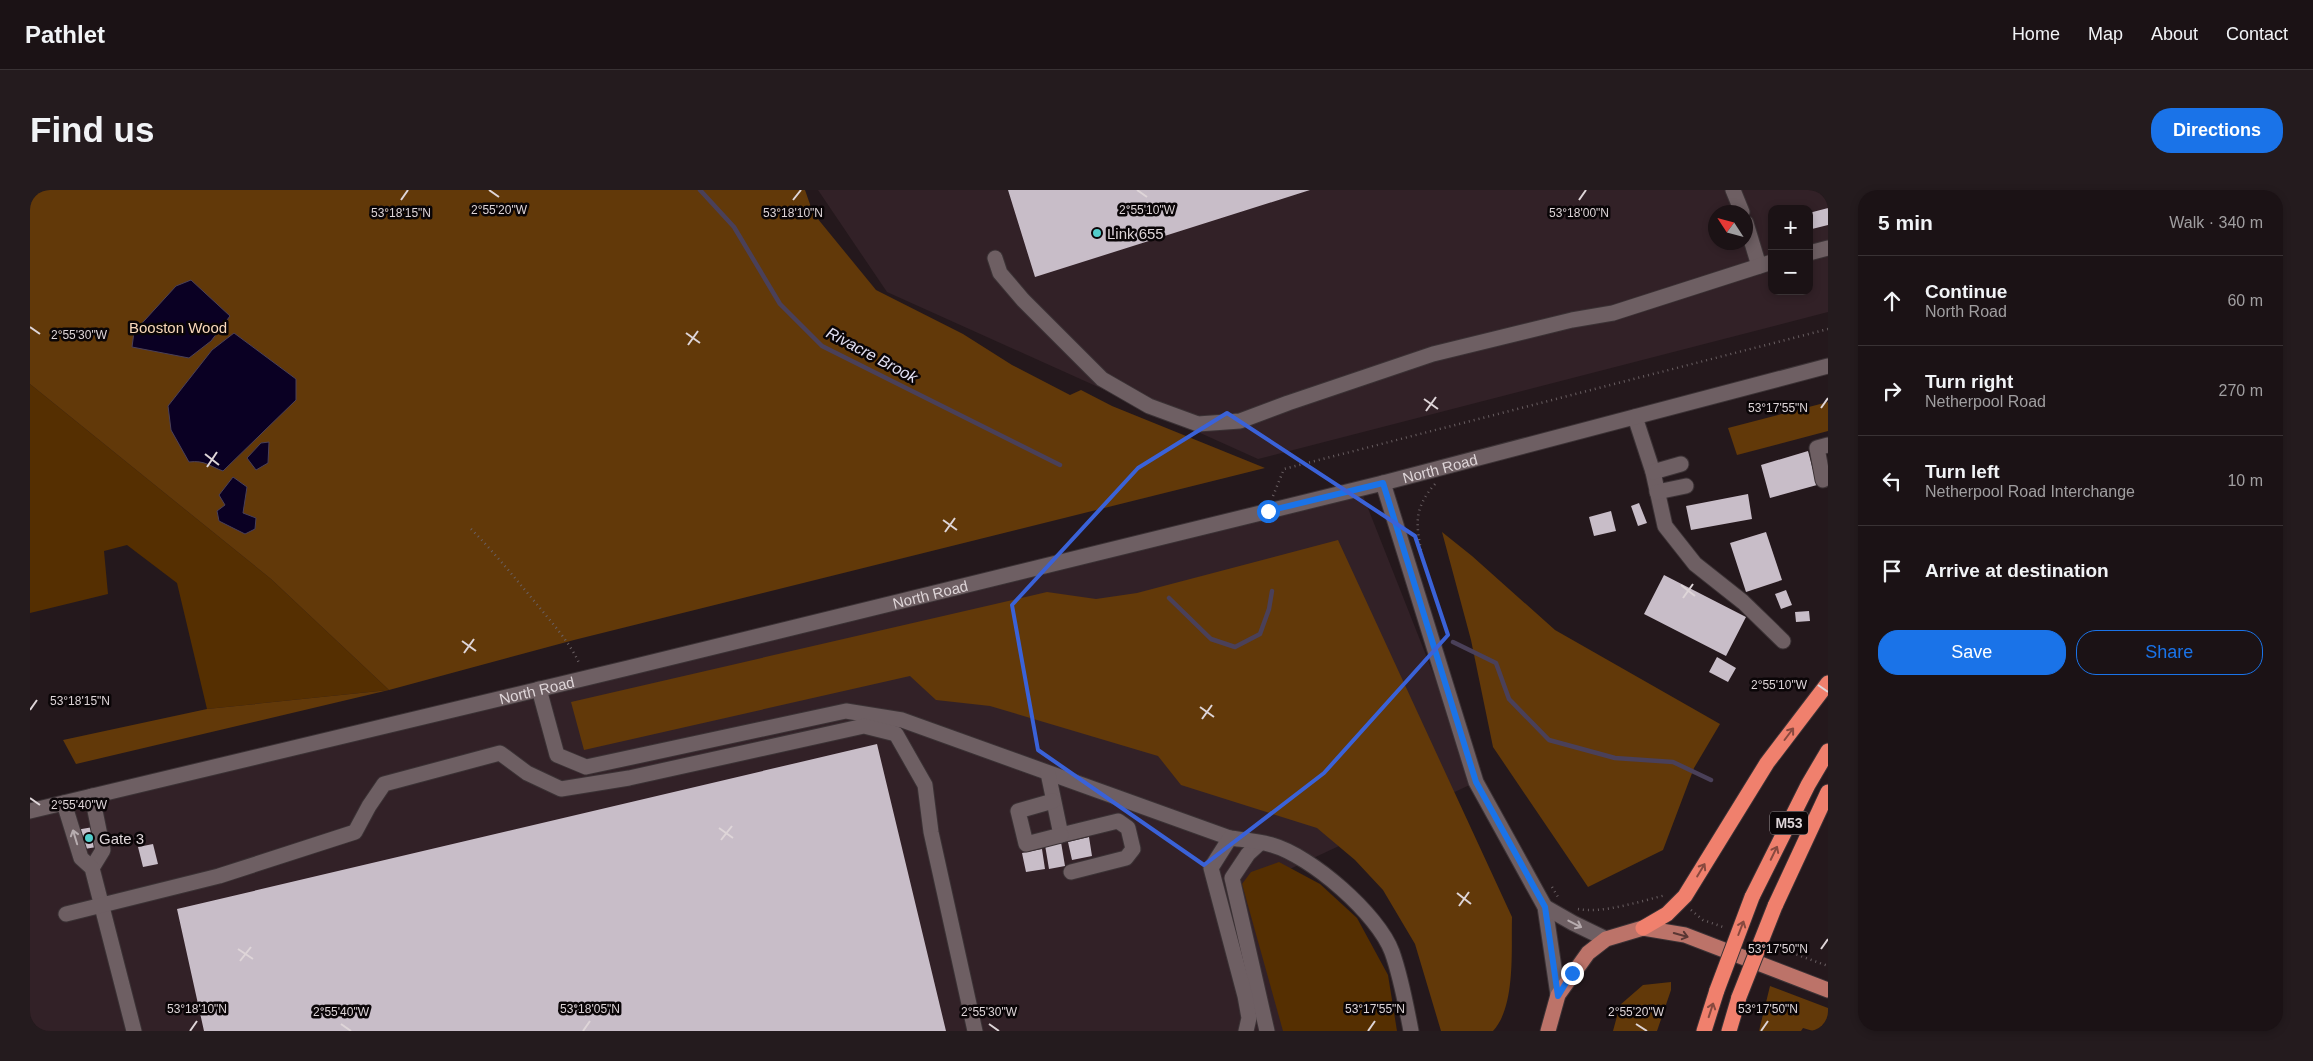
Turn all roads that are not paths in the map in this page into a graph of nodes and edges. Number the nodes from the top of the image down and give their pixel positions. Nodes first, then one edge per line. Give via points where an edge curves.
1 (1733, 190) edge
2 (1739, 205) edge
3 (1753, 239) edge
4 (1828, 248) edge
5 (1813, 252) edge
6 (994, 258) dead end
7 (1765, 264) edge
8 (1828, 366) edge
9 (1635, 417) junction
10 (1828, 445) edge
11 (1681, 464) dead end
12 (1653, 472) junction
13 (1823, 480) dead end
14 (1383, 483) junction
15 (1686, 486) dead end
16 (1658, 492) junction
17 (1783, 641) dead end
18 (1828, 683) edge
19 (539, 689) junction
20 (1828, 751) edge
21 (1048, 773) junction
22 (1828, 792) edge
23 (92, 796) junction
24 (1053, 801) junction
25 (64, 803) junction
26 (30, 811) edge
27 (1061, 835) junction
28 (1230, 838) junction
29 (1260, 843) junction
30 (92, 868) junction
31 (1071, 872) dead end
32 (102, 905) junction
33 (1545, 907) junction
34 (66, 914) dead end
35 (1643, 928) junction
36 (1606, 939) junction
37 (1828, 990) edge
38 (1558, 996) junction
39 (134, 1031) edge
40 (975, 1031) edge
41 (1246, 1031) edge
42 (1267, 1031) edge
43 (1411, 1031) edge
44 (1548, 1031) edge
45 (1704, 1031) edge
46 (1729, 1031) edge

1 - 2 street
3 - 7 street
4 - 5 street
6 - 7 street via 1000,273 1023,300 1102,379 1149,406 1198,424 1240,422 1433,354 1613,312
8 - 9 street, North Road
9 - 12 street
9 - 14 street, North Road
10 - 13 street via 1817,448
11 - 12 street
12 - 16 street
14 - 19 street, North Road
14 - 33 street via 1476,782
15 - 16 street
16 - 17 street via 1665,526 1695,564 1743,602
35 -> 18 highway via 1681,901 1767,763
19 - 21 street via 557,755 586,767 846,711 902,720
19 - 23 street, North Road
45 -> 20 highway, M53, bridge via 1752,897
21 - 24 street
21 - 28 street
22 - 46 highway, M53, bridge via 1775,906
23 - 25 street, North Road
23 - 30 street via 103,850
24 - 27 street
24 - 27 street via 1018,811 1026,844
25 - 26 street, North Road
30 -> 25 street via 81,858
27 - 31 street via 1118,821 1128,828 1133,849 1126,858
28 - 29 street
28 - 41 street via 1211,868 1245,996 1249,1018
29 - 42 street via 1232,878
29 - 43 street via 1272,844 1303,858 1342,889 1378,928 1392,951
30 - 32 street
32 - 34 street
32 - 39 street
32 - 40 street via 219,876 355,832 384,784 500,753 527,773 561,789 628,778 864,726 896,734 925,785 931,832
33 -> 36 street
33 - 38 street
35 - 36 main road
35 -> 37 main road via 1685,935
36 - 38 main road via 1588,953
38 - 44 main road

